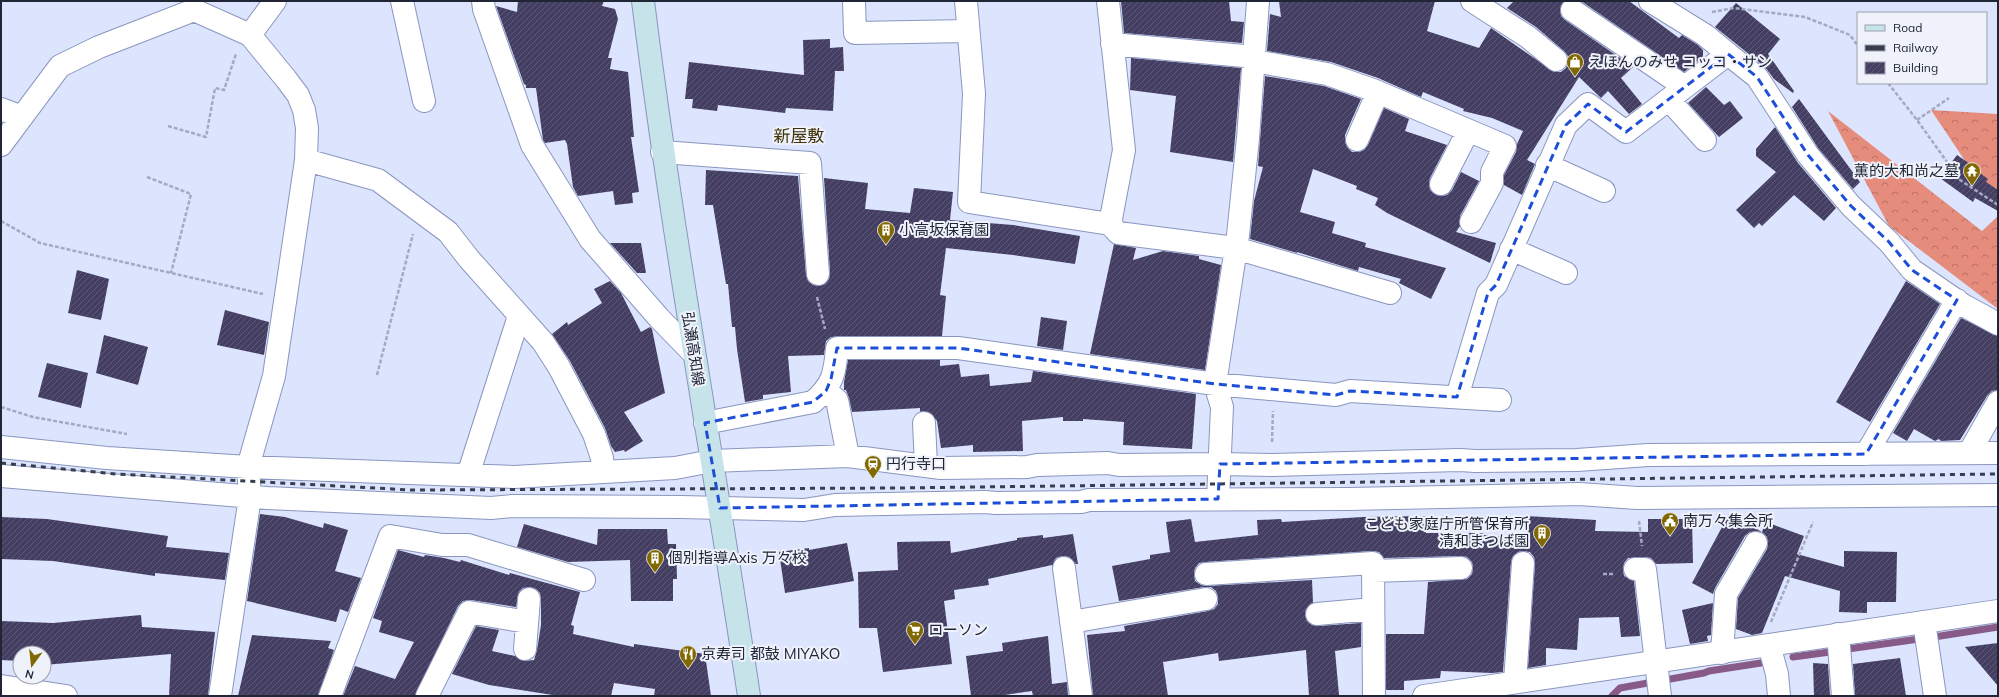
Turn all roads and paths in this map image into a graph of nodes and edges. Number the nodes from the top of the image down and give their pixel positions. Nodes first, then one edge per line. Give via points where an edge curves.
1 (275, 1) edge
2 (402, 1) edge
3 (483, 1) edge
4 (643, 1) edge
5 (854, 1) edge
6 (966, 1) edge
7 (1108, 1) edge
8 (1258, 1) edge
9 (1472, 1) edge
10 (1650, 1) edge
11 (195, 6) edge
12 (1572, 10) dead end
13 (1672, 16) junction
14 (968, 31) junction
15 (247, 33) junction
16 (1112, 44) junction
17 (1857, 45) edge
18 (1728, 54) junction
19 (1254, 59) junction
20 (1556, 60) dead end
21 (1889, 84) edge
22 (1378, 92) junction
23 (1677, 93) junction
24 (1949, 98) dead end
25 (424, 101) dead end
26 (1, 109) edge
27 (22, 117) junction
28 (1917, 120) junction
29 (168, 126) dead end
30 (1468, 131) junction
31 (1357, 140) dead end
32 (1705, 140) dead end
33 (1, 145) edge
34 (662, 152) junction
35 (306, 160) junction
36 (1548, 165) junction
37 (147, 177) dead end
38 (1441, 184) dead end
39 (1604, 191) dead end
40 (1998, 205) edge
41 (419, 210) junction
42 (1, 221) edge
43 (1471, 222) dead end
44 (1110, 224) junction
45 (1235, 248) junction
46 (1511, 249) junction
47 (171, 273) junction
48 (1566, 273) dead end
49 (818, 274) joint
50 (1390, 293) dead end
51 (285, 299) junction
52 (1956, 300) junction
53 (519, 316) junction
54 (1998, 324) edge
55 (837, 348) junction
56 (694, 354) junction
57 (377, 374) dead end
58 (1215, 384) junction
59 (1274, 389) junction
60 (826, 391) junction
61 (1457, 397) junction
62 (1500, 400) dead end
63 (1998, 402) edge
64 (705, 423) junction
65 (924, 423) dead end
66 (1, 447) edge
67 (1969, 453) junction
68 (1998, 453) edge
69 (1866, 454) junction
70 (848, 456) junction
71 (712, 461) junction
72 (1220, 464) junction
73 (926, 465) junction
74 (1272, 465) junction
75 (248, 467) junction
76 (603, 472) junction
77 (468, 475) junction
78 (1, 476) edge
79 (1998, 495) edge
80 (250, 497) junction
81 (1637, 498) junction
82 (1218, 499) junction
83 (720, 508) junction
84 (1813, 522) dead end
85 (1756, 543) dead end
86 (1523, 564) dead end
87 (1064, 568) dead end
88 (1461, 568) dead end
89 (1640, 569) joint
90 (1373, 571) junction
91 (1206, 574) dead end
92 (584, 580) dead end
93 (529, 599) dead end
94 (1206, 599) dead end
95 (1373, 609) junction
96 (1998, 611) edge
97 (1317, 614) dead end
98 (527, 622) junction
99 (1071, 622) junction
100 (1924, 622) junction
101 (1838, 634) junction
102 (1769, 645) junction
103 (525, 648) dead end
104 (1722, 653) junction
105 (1658, 681) edge
106 (1515, 682) junction
107 (1, 686) edge
108 (66, 696) edge
109 (220, 696) edge
110 (330, 696) edge
111 (427, 696) edge
112 (748, 696) edge
113 (1081, 696) edge
114 (1374, 696) edge
115 (1424, 696) edge
116 (1779, 696) edge
117 (1843, 696) edge
118 (1935, 696) edge

1 - 15 street
2 - 25 street
3 - 56 street via 532,145 590,239
4 - 34 main road, 弘瀬高知線
5 - 14 street via 855,33
6 - 14 street
7 - 16 street
8 - 19 street
9 - 20 street via 1528,37
10 - 13 street
11 - 15 street
11 - 27 street via 60,66
12 - 23 street
13 - 17 path via 1734,8 1805,17 1850,35
13 - 18 street via 1705,35
14 - 44 street via 974,94 969,202
15 - 29 path via 224,90 215,88 206,137
15 - 35 street via 258,43 298,95 306,122
16 - 19 street
16 - 44 street via 1124,150
18 - 23 street
18 - 52 street via 1757,77 1808,156 1851,206 1890,242 1912,270
19 - 22 street via 1327,74
19 - 45 street
21 - 28 path
22 - 30 street
22 - 31 street
23 - 32 street
23 - 36 street via 1626,132 1588,104 1566,125
24 - 28 path
26 - 27 street
27 - 33 street
28 - 40 path via 1960,180
30 - 38 street
30 - 43 street via 1505,146 1492,172 1492,183
34 - 49 street via 810,163
34 - 56 main road, 弘瀬高知線
35 - 41 street via 378,180
35 - 51 street
36 - 39 street
36 - 46 street
37 - 47 path via 191,194
41 - 53 street via 448,232
41 - 57 path
42 - 47 path via 40,243
44 - 45 street via 1118,233
45 - 50 street
45 - 58 street
46 - 48 street
46 - 61 street via 1496,285 1488,293
47 - 51 path
49 - 55 path via 815,287 826,333
51 - 75 street via 274,376
52 - 54 street
52 - 69 street
53 - 76 street via 543,342 572,392 594,434 602,458
53 - 77 street
55 - 58 street via 958,348
55 - 60 street via 836,364
56 - 64 main road, 弘瀬高知線
58 - 59 street
58 - 72 street via 1222,406
59 - 61 street via 1336,395 1350,391
59 - 74 path
60 - 64 street via 813,402
60 - 70 street via 837,400
61 - 62 street
63 - 67 street
64 - 71 main road, 弘瀬高知線
65 - 73 street
66 - 75 street via 107,458
67 - 68 street
67 - 69 street
69 - 74 street via 1648,455 1577,460
70 - 71 street
70 - 73 street
71 - 76 street via 675,468
71 - 83 main road, 弘瀬高知線
72 - 73 street via 1108,463 957,468
72 - 74 street
72 - 82 street
75 - 77 street
75 - 80 street
76 - 77 street via 514,477
78 - 80 street
79 - 81 street
80 - 83 street via 426,504 443,507
80 - 109 street
81 - 82 street via 1579,494
81 - 89 path
82 - 83 street via 835,505 804,510
83 - 112 main road, 弘瀬高知線
84 - 102 path via 1766,634
85 - 104 street via 1726,594
86 - 106 street
87 - 99 street
88 - 90 street
89 - 105 street
90 - 91 street via 1373,563
90 - 95 street
92 - 110 street via 468,545 442,545 390,536
93 - 98 street
94 - 99 street
95 - 97 street
95 - 114 street
96 - 100 street
98 - 103 street
98 - 111 street via 470,612
99 - 113 street
100 - 101 street
100 - 118 street
101 - 102 street
101 - 117 street
102 - 104 street
102 - 116 street via 1777,674
104 - 105 street
105 - 106 street
106 - 115 street
107 - 108 street

